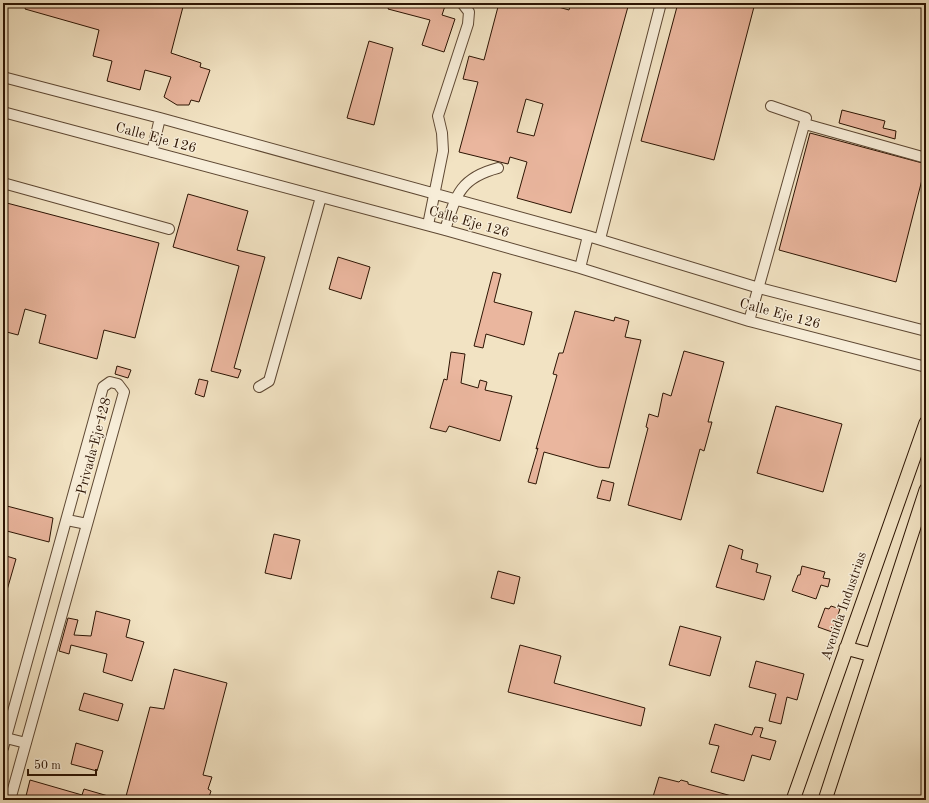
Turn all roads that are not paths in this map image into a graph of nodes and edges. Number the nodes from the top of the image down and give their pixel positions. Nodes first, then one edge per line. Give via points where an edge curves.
1 (462, 3) edge
2 (661, 3) edge
3 (3, 77) edge
4 (771, 106) dead end
5 (3, 112) edge
6 (160, 118) junction
7 (805, 124) junction
8 (152, 152) junction
9 (926, 158) edge
10 (498, 168) dead end
11 (3, 183) edge
12 (434, 193) junction
13 (321, 197) junction
14 (455, 200) junction
15 (428, 225) junction
16 (169, 228) dead end
17 (445, 230) junction
18 (588, 236) junction
19 (600, 239) junction
20 (580, 268) junction
21 (759, 288) junction
22 (750, 322) junction
23 (926, 330) edge
24 (926, 367) edge
25 (259, 387) dead end
26 (926, 423) edge
27 (926, 490) edge
28 (67, 520) junction
29 (87, 524) junction
30 (846, 648) junction
31 (872, 655) junction
32 (6, 738) junction
33 (26, 743) junction
34 (3, 748) edge
35 (10, 800) edge
36 (793, 800) edge
37 (825, 800) edge

1 - 12 street via 469,12 468,24 438,116 442,133 442,151
2 - 19 street
3 - 6 street, Calle Eje 126
4 - 7 street via 806,118
5 - 8 street, Calle Eje 126
6 - 8 street
6 - 12 street, Calle Eje 126
7 - 9 street
7 - 21 street
8 - 13 street, Calle Eje 126
10 - 14 street via 484,172 462,188
11 - 16 street
12 - 14 street, Calle Eje 126
12 - 15 street
13 - 15 street, Calle Eje 126
13 - 25 street via 269,381
14 - 17 street
14 - 18 street, Calle Eje 126
15 - 17 street, Calle Eje 126
17 - 20 street, Calle Eje 126
18 - 19 street, Calle Eje 126
18 - 20 street
19 - 21 street, Calle Eje 126
20 - 22 street, Calle Eje 126
21 - 22 street
21 - 23 street, Calle Eje 126
22 - 24 street, Calle Eje 126
26 - 30 main road, Avenida Industrias
27 - 31 main road
28 - 29 street
28 - 29 street, Privada Eje 128 via 104,388 110,382 118,384 124,392
28 - 32 street, Privada Eje 128
29 - 33 street, Privada Eje 128
30 - 31 main road
30 - 36 main road, Avenida Industrias
31 - 37 main road
32 - 33 street
32 - 34 street, Privada Eje 128
33 - 35 street, Privada Eje 128

